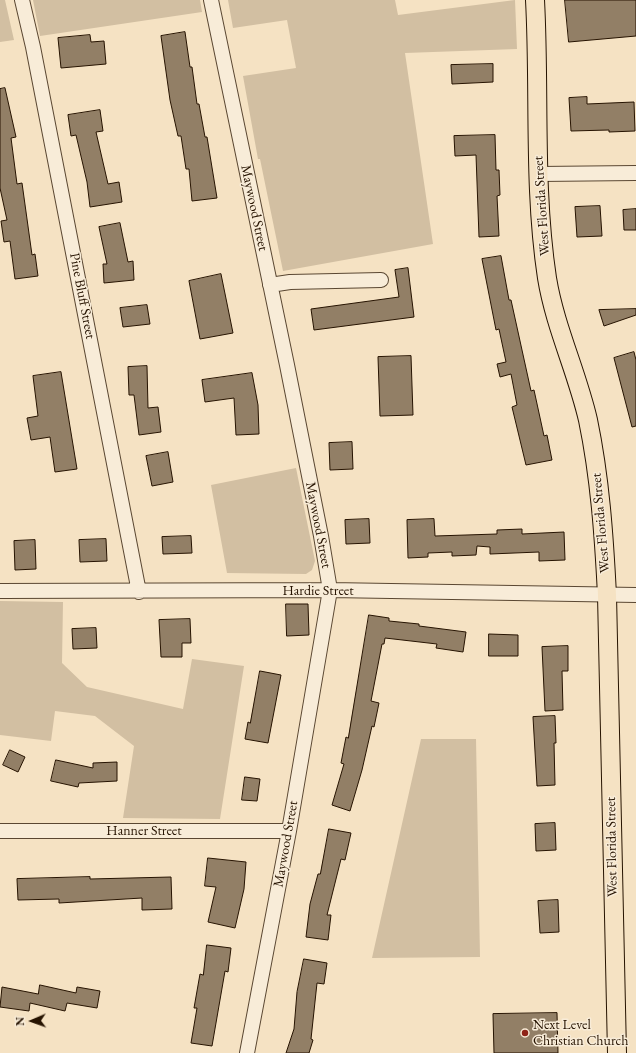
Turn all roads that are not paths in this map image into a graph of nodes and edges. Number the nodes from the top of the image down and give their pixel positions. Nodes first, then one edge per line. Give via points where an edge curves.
1 (22, 0) edge
2 (211, 0) edge
3 (535, 0) edge
4 (636, 173) edge
5 (539, 174) junction
6 (381, 280) dead end
7 (270, 285) junction
8 (330, 590) junction
9 (0, 591) edge
10 (139, 592) junction
11 (607, 594) junction
12 (636, 595) edge
13 (0, 831) edge
14 (289, 831) junction
15 (247, 1053) edge
16 (617, 1053) edge

1 - 10 street, Pine Bluff Street
2 - 7 street, Maywood Street
3 - 5 main road, West Florida Street
4 - 5 street
5 - 11 main road, West Florida Street via 542,239 550,291 587,419 596,466 603,524
6 - 7 street via 290,282
7 - 8 street, Maywood Street
8 - 10 street, Hardie Street
8 - 11 street, Hardie Street
8 - 14 street, Maywood Street
9 - 10 street, Hardie Street
11 - 12 street, Hardie Street
11 - 16 main road, West Florida Street
13 - 14 street, Hanner Street
14 - 15 street, Maywood Street

